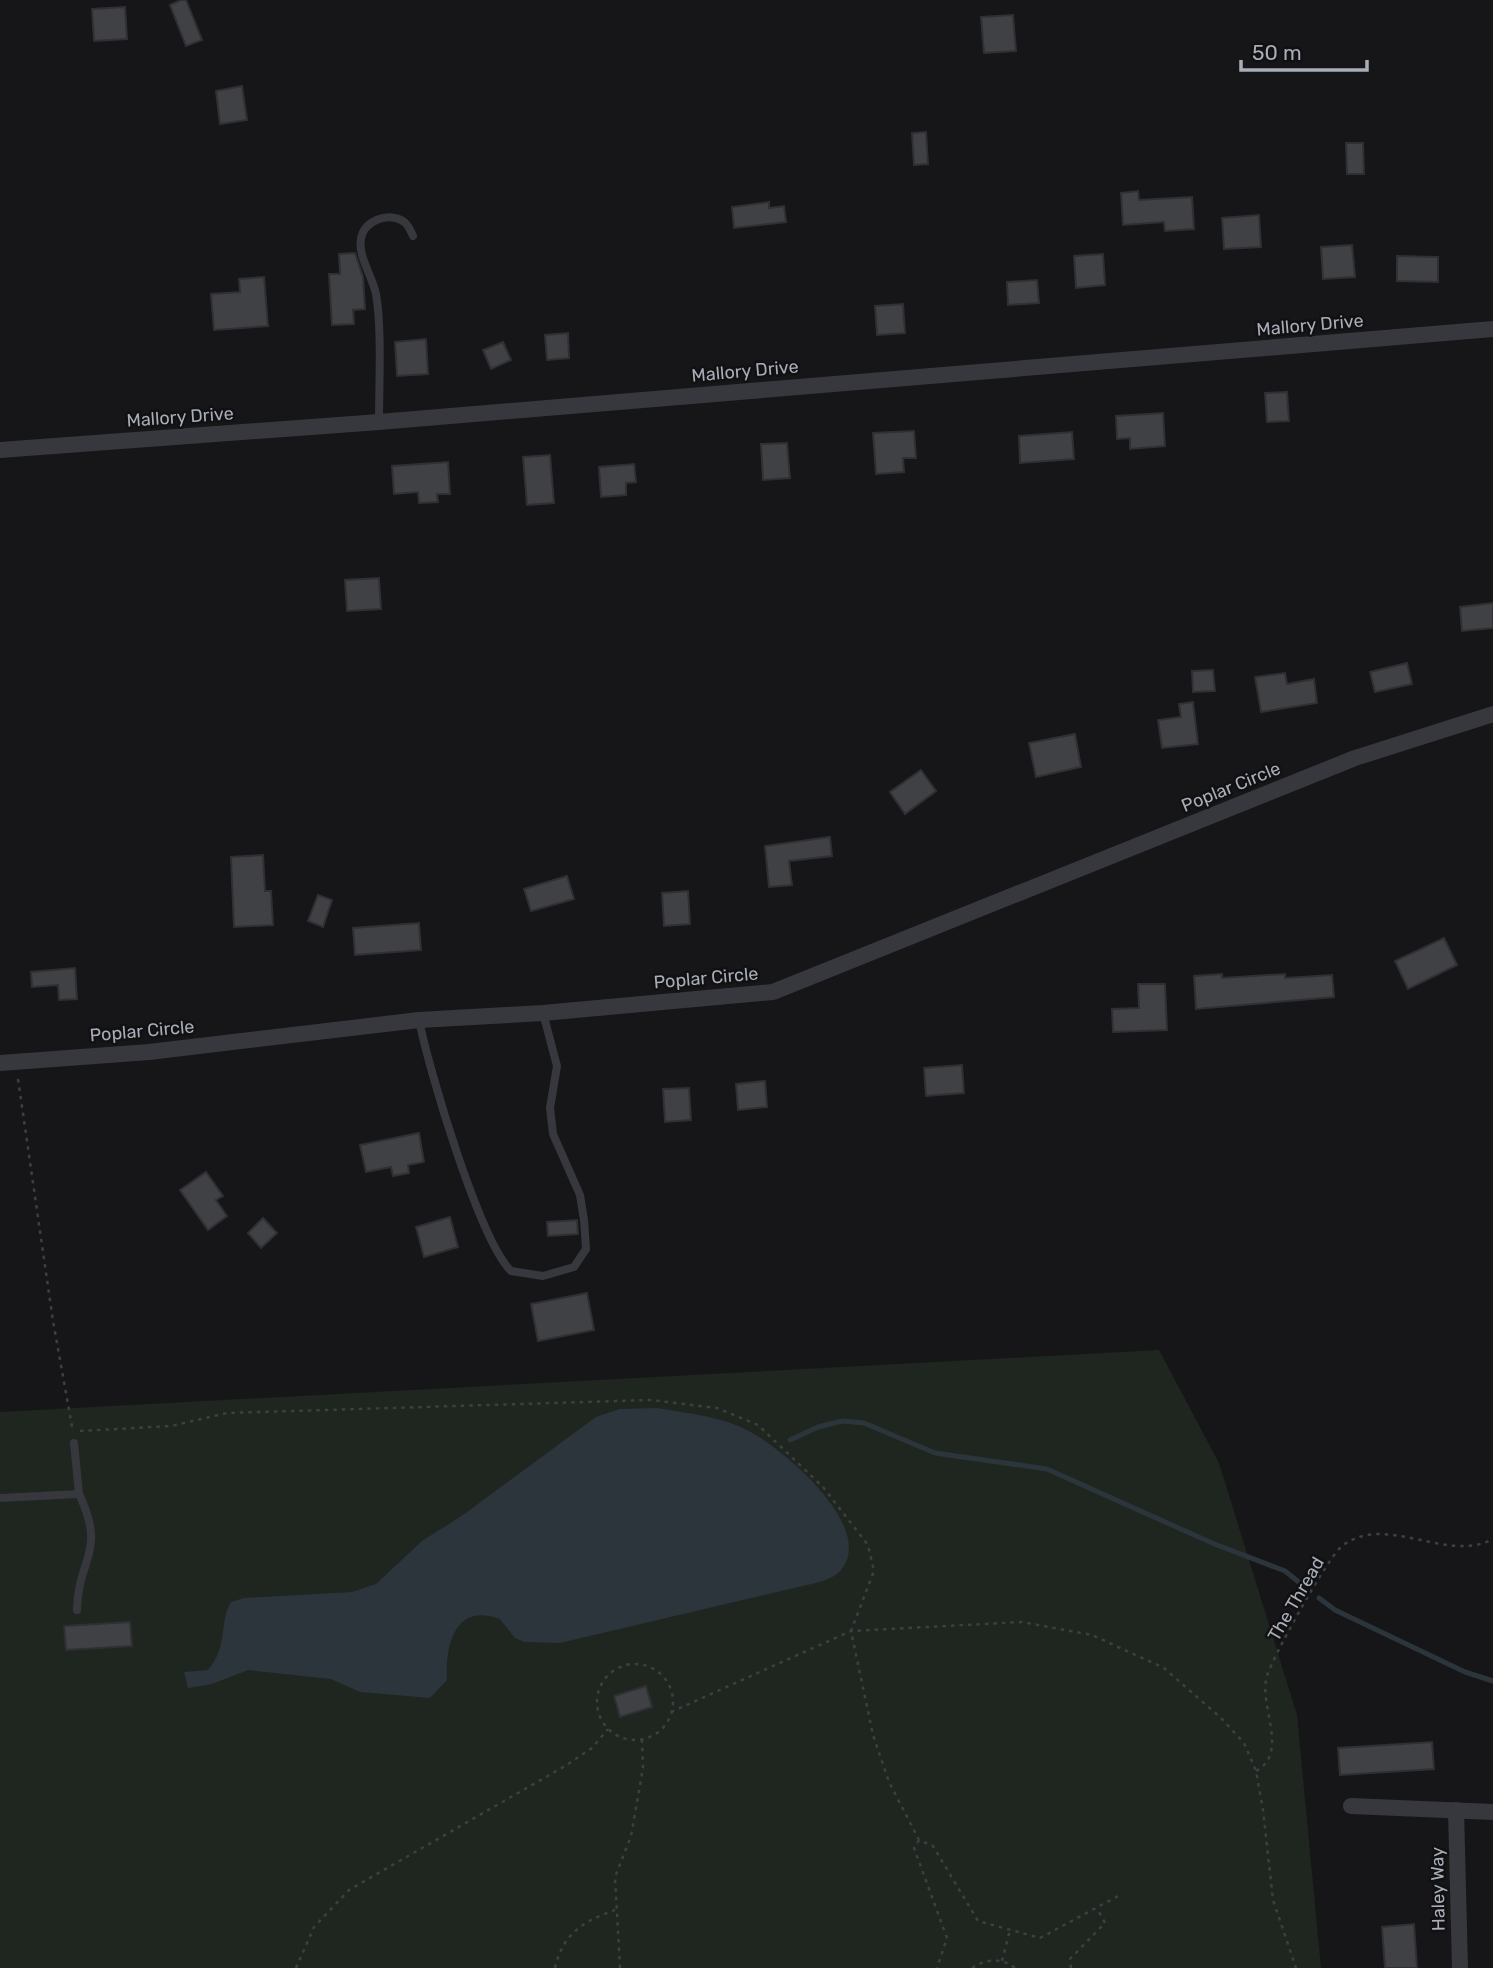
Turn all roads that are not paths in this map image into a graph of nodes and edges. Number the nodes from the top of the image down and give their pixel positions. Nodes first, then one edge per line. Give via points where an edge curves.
1 (413, 236) dead end
2 (1493, 329) edge
3 (379, 422) junction
4 (0, 450) edge
5 (1493, 714) edge
6 (544, 1013) junction
7 (419, 1020) junction
8 (8, 1062) edge
9 (74, 1443) dead end
10 (79, 1494) junction
11 (0, 1498) edge
12 (77, 1610) dead end
13 (1351, 1806) dead end
14 (1456, 1810) junction
15 (1493, 1812) edge
16 (1460, 1968) edge

1 - 3 lane via 408,224 384,218 371,222 360,245 376,294
2 - 3 street, Mallory Drive
3 - 4 street, Mallory Drive
5 - 6 street, Poplar Circle via 1355,758 773,992
6 - 7 street, Poplar Circle
6 - 7 lane via 557,1066 550,1108 553,1134 580,1195 586,1249 574,1267 543,1276 511,1272 495,1250 453,1136
7 - 8 street, Poplar Circle via 149,1052
9 - 10 lane
10 - 11 lane
10 - 12 lane via 92,1528 89,1558 77,1586
13 - 14 street
14 - 15 street
14 - 16 street, Haley Way

